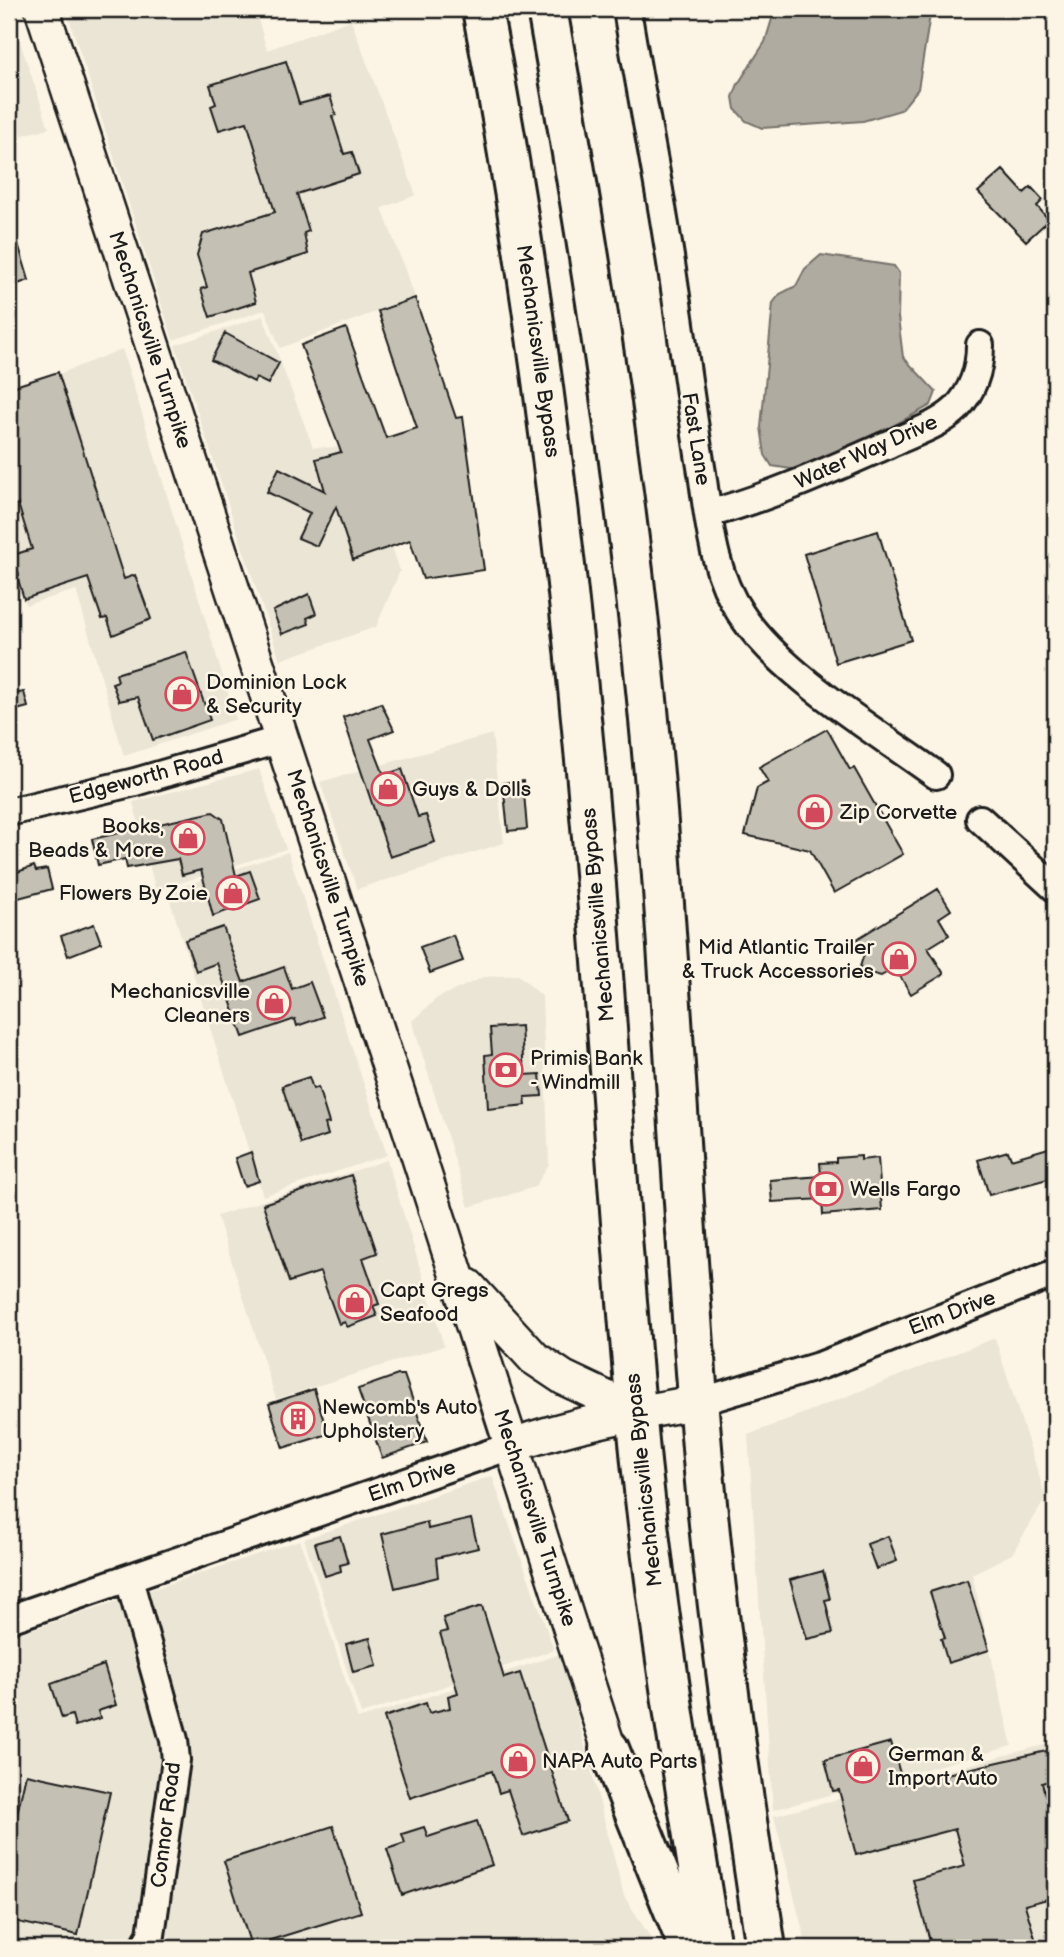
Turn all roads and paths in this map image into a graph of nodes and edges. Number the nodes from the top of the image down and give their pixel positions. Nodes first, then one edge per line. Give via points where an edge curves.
1 (41, 9) edge
2 (482, 9) edge
3 (547, 9) edge
4 (627, 9) edge
5 (980, 345) dead end
6 (708, 514) junction
7 (282, 739) junction
8 (936, 775) dead end
9 (9, 812) edge
10 (980, 819) dead end
11 (1055, 888) edge
12 (457, 1273) junction
13 (1055, 1273) edge
14 (699, 1402) junction
15 (636, 1412) junction
16 (511, 1446) junction
17 (129, 1579) junction
18 (9, 1619) edge
19 (609, 1749) joint
20 (144, 1948) edge
21 (690, 1948) edge
22 (710, 1948) edge
23 (766, 1948) edge

1 - 7 main road, Mechanicsville Turnpike
2 - 15 highway, Mechanicsville Bypass via 530,283 560,507 591,826
3 - 14 highway via 605,360 636,604 655,784
4 - 6 street, Fast Lane
5 - 6 street, Water Way Drive via 976,377 967,395 939,422 836,467
6 - 8 street, Fast Lane via 727,589 758,638 781,661
7 - 9 street, Edgeworth Road via 135,782
7 - 12 main road, Mechanicsville Turnpike
10 - 11 street
12 - 15 main road via 534,1358
12 - 16 main road, Mechanicsville Turnpike
13 - 14 street, Elm Drive via 822,1365
14 - 15 main road, Elm Drive
14 - 23 highway via 725,1669
15 - 16 main road, Elm Drive
15 - 22 highway, Mechanicsville Bypass via 669,1695
16 - 17 street, Elm Drive
16 - 19 main road, Mechanicsville Turnpike
17 - 18 street, Elm Drive
17 - 20 street, Connor Road via 176,1760 151,1935
19 - 21 highway

